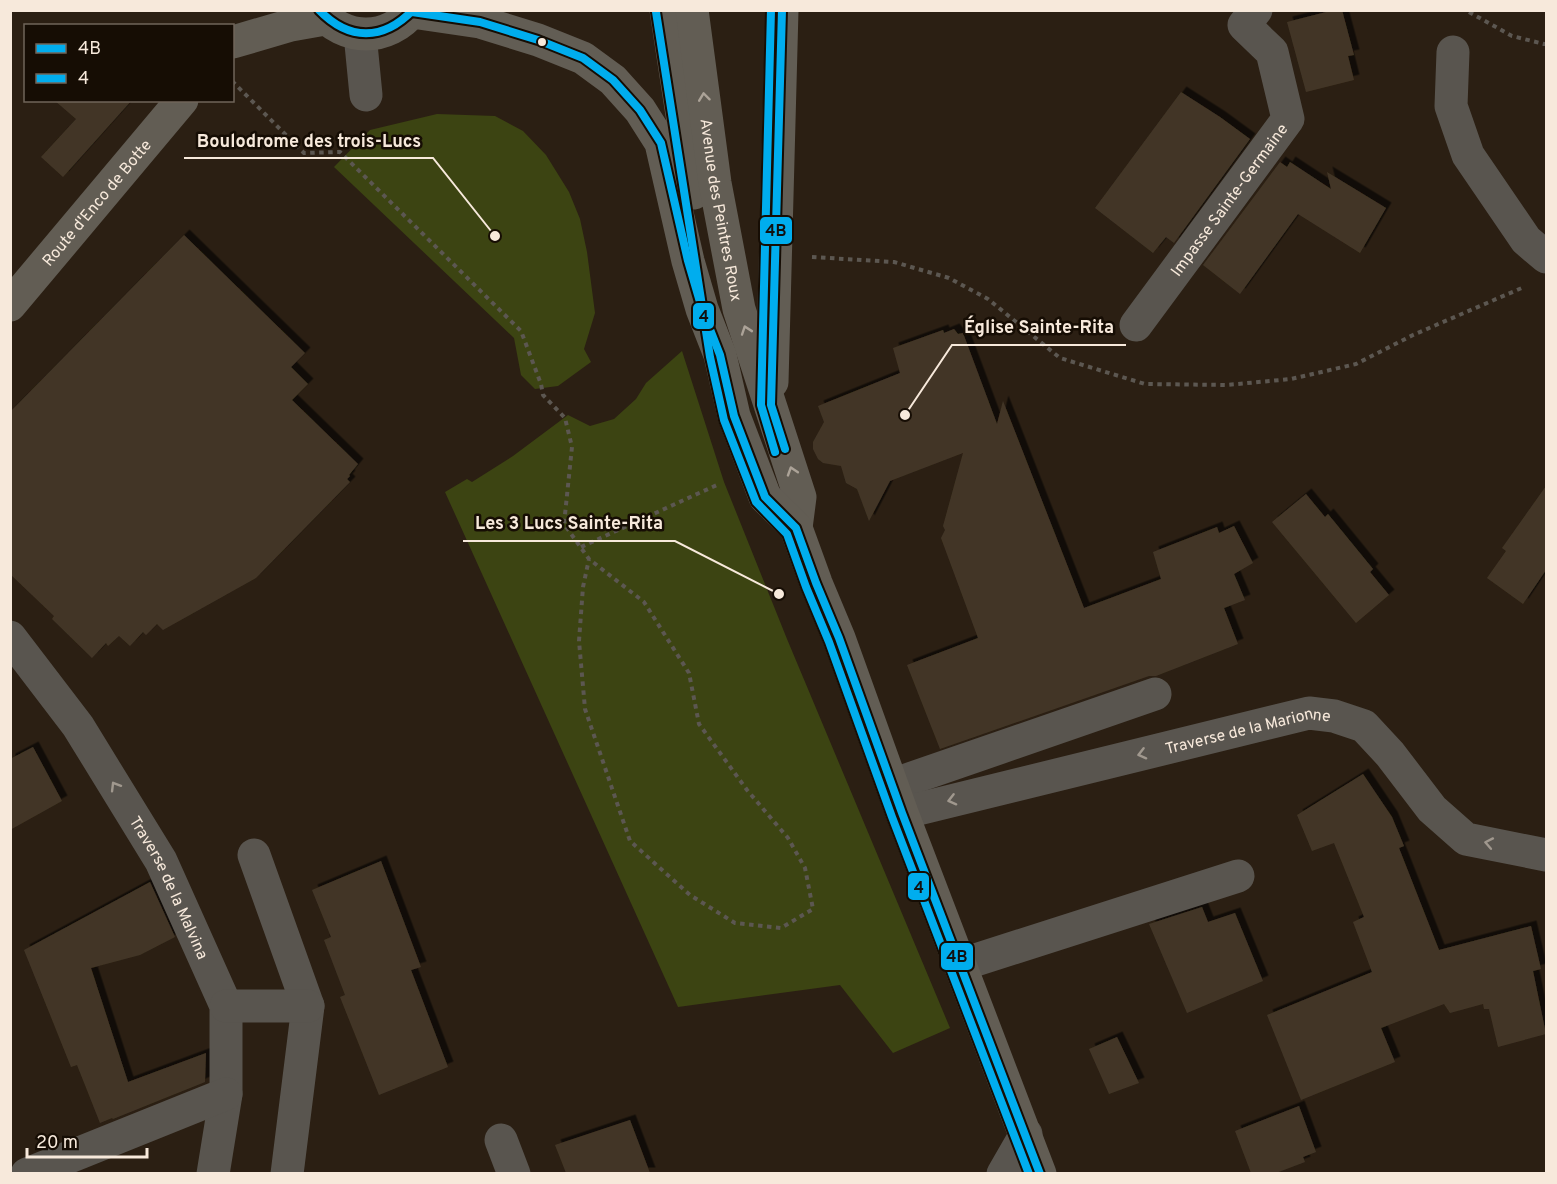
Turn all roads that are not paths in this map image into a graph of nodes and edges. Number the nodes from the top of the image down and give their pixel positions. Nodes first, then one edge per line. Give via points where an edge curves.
1 (263, 10) edge
2 (666, 10) edge
3 (692, 10) edge
4 (782, 10) edge
5 (1256, 10) edge
6 (412, 11) edge
7 (322, 15) edge
8 (360, 34) junction
9 (234, 42) edge
10 (234, 43) edge
11 (1453, 52) dead end
12 (366, 95) dead end
13 (180, 102) edge
14 (1546, 257) edge
15 (10, 305) edge
16 (1136, 325) dead end
17 (720, 355) junction
18 (771, 405) junction
19 (734, 416) junction
20 (796, 528) junction
21 (10, 637) edge
22 (1155, 694) dead end
23 (897, 799) junction
24 (254, 855) dead end
25 (1546, 855) edge
26 (1238, 876) dead end
27 (960, 965) junction
28 (226, 1006) junction
29 (308, 1006) junction
30 (226, 1094) junction
31 (1026, 1134) junction
32 (501, 1140) dead end
33 (27, 1173) edge
34 (213, 1173) edge
35 (287, 1173) edge
36 (514, 1173) edge
37 (1003, 1173) edge
38 (1040, 1173) edge

1 - 9 main road
2 - 17 main road, Avenue des Peintres Roux
18 -> 3 main road, Avenue des Peintres Roux via 739,309 715,183
4 - 18 main road
5 - 16 street, Impasse Sainte-Germaine via 1244,25 1272,52 1288,119
6 - 8 main road via 389,30
6 - 17 main road via 480,22 538,40 583,58 620,87 661,143 688,261
7 - 8 main road via 341,29
7 - 10 main road
8 - 12 street
11 - 14 street via 1451,106 1468,155 1526,240
13 - 15 main road, Route d'Enco de Botte
17 - 19 main road
18 - 19 main road
20 -> 18 main road, Avenue des Peintres Roux via 800,497
19 - 20 main road via 765,497
20 - 23 main road
28 -> 21 street, Traverse de la Malvina via 161,861 78,726
22 - 23 street
25 -> 23 street, Traverse de la Marionne via 1466,839 1432,809 1364,726 1309,713
23 - 27 main road
24 - 29 street
26 - 27 street
27 - 31 main road
28 - 29 street
28 - 30 street, Traverse de la Malvina
29 - 35 street
30 - 33 street
30 - 34 street, Traverse de la Malvina
31 - 37 street
31 - 38 main road
32 - 36 street

